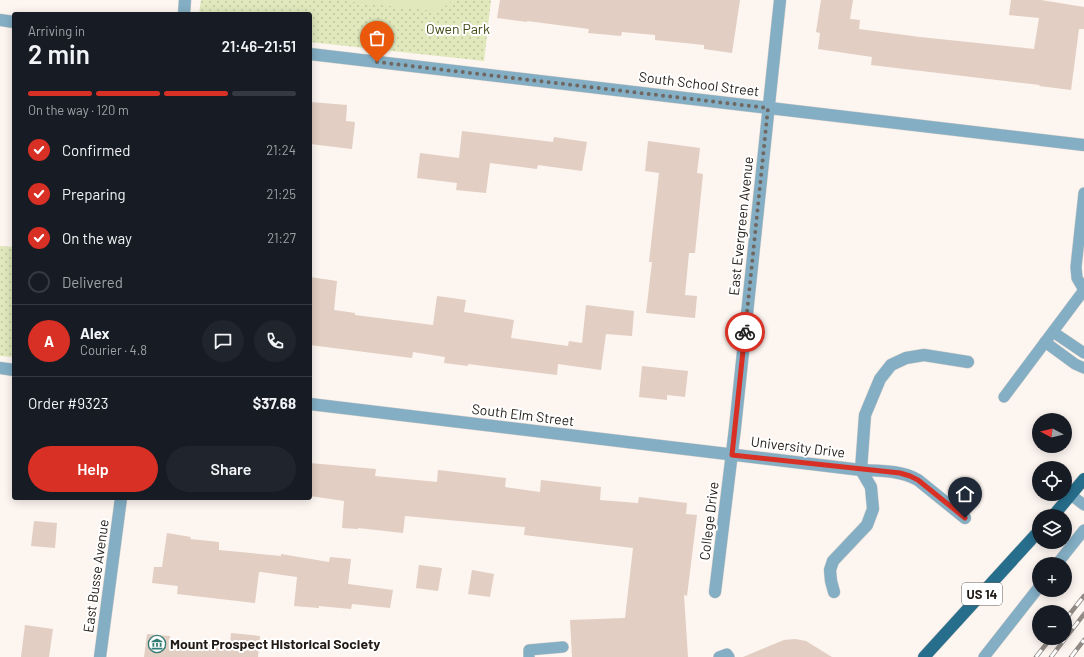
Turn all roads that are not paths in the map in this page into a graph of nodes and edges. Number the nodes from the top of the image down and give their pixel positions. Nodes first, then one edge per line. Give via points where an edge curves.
1 (186, 0) edge
2 (780, 0) edge
3 (184, 12) edge
4 (0, 20) edge
5 (12, 22) edge
6 (312, 54) edge
7 (768, 108) junction
8 (1084, 145) edge
9 (1084, 193) edge
10 (1084, 290) edge
11 (1053, 332) junction
12 (1045, 342) junction
13 (1084, 353) edge
14 (968, 362) dead end
15 (0, 368) edge
16 (1084, 368) edge
17 (12, 370) edge
18 (1004, 397) dead end
19 (312, 404) edge
20 (732, 455) junction
21 (861, 470) junction
22 (1084, 479) edge
23 (1072, 494) edge
24 (1072, 496) edge
25 (121, 500) edge
26 (1066, 501) edge
27 (1084, 505) edge
28 (1059, 509) edge
29 (965, 518) dead end
30 (1084, 530) edge
31 (1032, 539) edge
32 (1063, 557) edge
33 (716, 592) dead end
34 (834, 592) dead end
35 (1032, 596) edge
36 (563, 647) dead end
37 (100, 657) edge
38 (529, 657) edge
39 (719, 657) edge
40 (729, 657) edge
41 (924, 657) edge
42 (984, 657) edge

1 - 3 street
2 - 7 street, East Evergreen Avenue
4 - 5 street
6 - 7 street, South School Street
7 - 8 street, South School Street
7 - 20 street, East Evergreen Avenue
9 - 10 lane via 1076,267 1077,278
10 - 11 lane
11 - 12 lane
11 - 13 lane
12 - 16 lane
12 - 18 lane
14 - 21 street via 924,355 906,358 891,365 880,379 865,415
15 - 17 street
19 - 20 street, South Elm Street
20 - 21 street, University Drive
20 - 33 street, College Drive
21 - 29 street, University Drive via 910,476
21 - 34 street, University Drive via 871,487 873,509 867,525 833,561 830,570
22 - 23 main road
24 - 27 lane
25 - 37 street, East Busse Avenue
26 - 28 main road
30 - 32 lane
31 - 41 main road, US 14
35 - 42 lane
36 - 38 lane via 529,650
39 - 40 lane via 727,654

